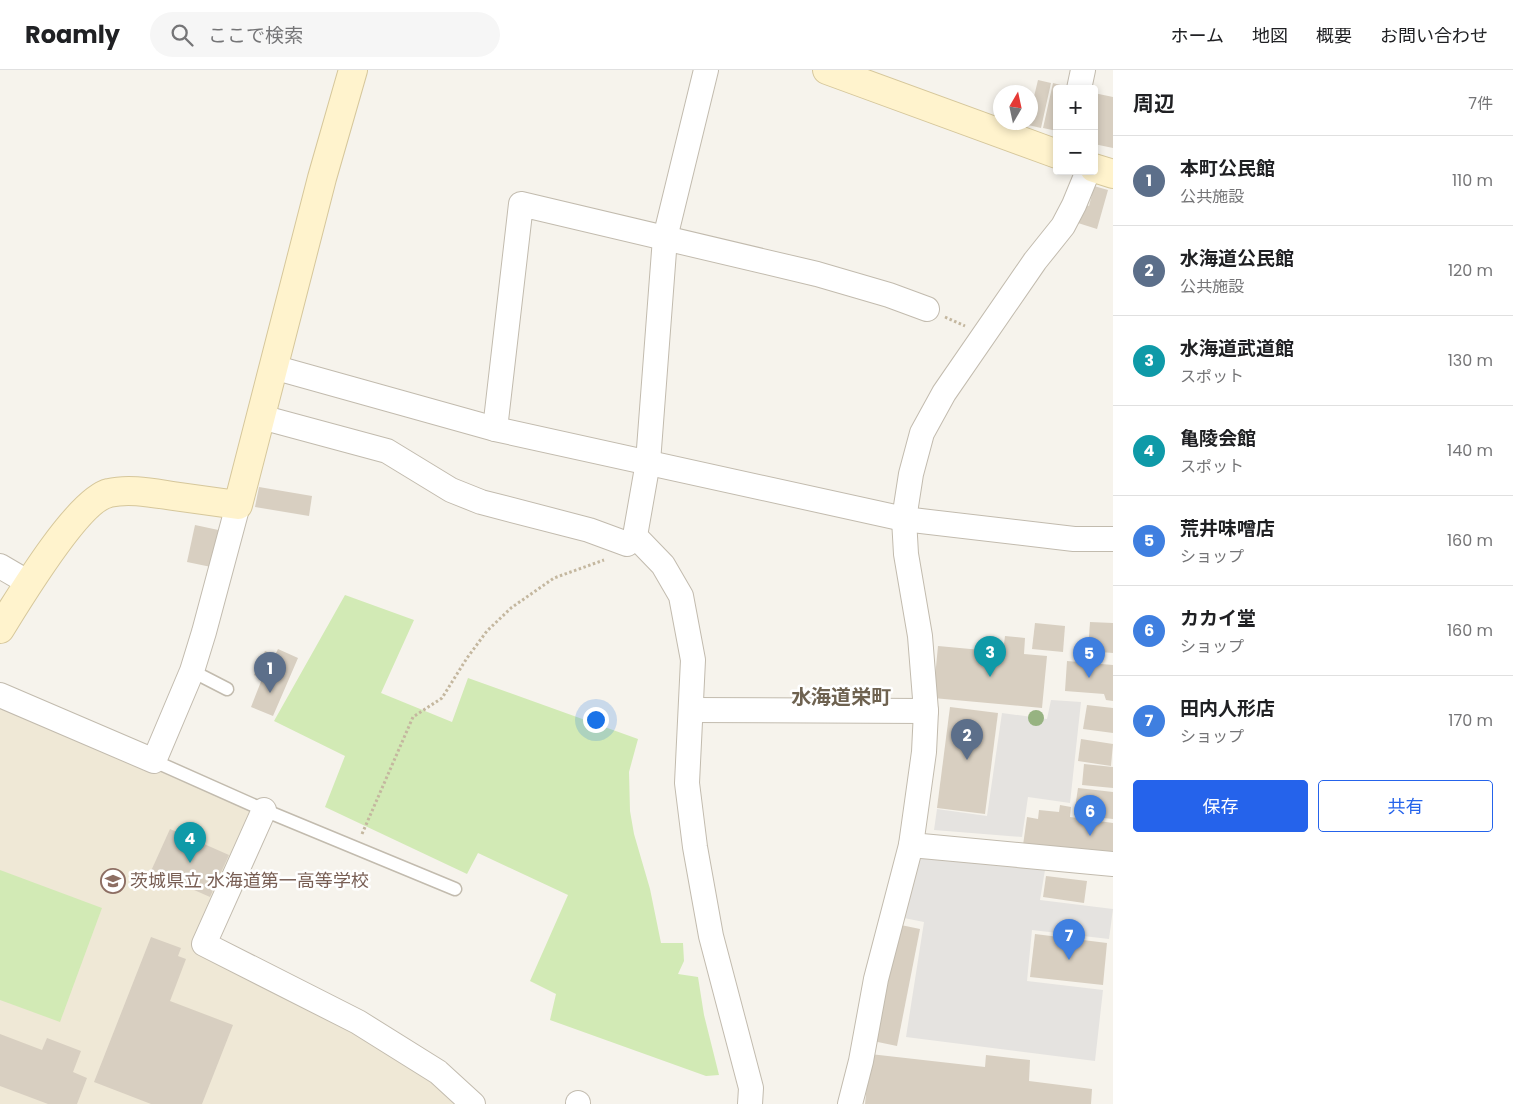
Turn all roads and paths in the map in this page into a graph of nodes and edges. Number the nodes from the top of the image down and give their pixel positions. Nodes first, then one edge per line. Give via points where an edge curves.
1 (352, 70) edge
2 (706, 70) edge
3 (827, 70) edge
4 (1083, 70) edge
5 (1080, 85) edge
6 (1053, 153) edge
7 (1098, 169) edge
8 (1113, 174) edge
9 (1086, 175) edge
10 (665, 238) junction
11 (926, 309) joint
12 (984, 334) junction
13 (273, 367) junction
14 (261, 417) junction
15 (495, 429) junction
16 (648, 462) junction
17 (238, 505) junction
18 (904, 519) junction
19 (1113, 539) edge
20 (626, 544) junction
21 (0, 566) edge
22 (29, 583) junction
23 (0, 629) edge
24 (192, 671) junction
25 (227, 689) dead end
26 (0, 695) edge
27 (691, 710) junction
28 (926, 711) junction
29 (154, 761) junction
30 (264, 810) junction
31 (911, 845) junction
32 (355, 848) junction
33 (1113, 864) edge
34 (455, 889) dead end
35 (473, 1104) edge
36 (750, 1104) edge
37 (850, 1104) edge

1 - 13 street
2 - 10 street
3 - 6 street
4 - 5 street
7 - 8 street
9 - 12 street via 1063,226
10 - 11 street via 818,274
10 - 15 street via 521,204
10 - 16 street
11 - 12 path
12 - 18 street via 944,393 922,433
13 - 14 street
13 - 15 street
14 - 17 street
14 - 20 street via 387,451 451,490 481,502 589,530
15 - 16 street
16 - 18 street
16 - 20 street
17 - 22 street via 154,493 107,493 60,538
17 - 24 street
18 - 19 street via 1074,540
18 - 28 street via 906,554 920,636
20 - 27 street via 663,565 681,596 693,660
20 - 32 path via 554,578 510,608 487,632 442,698 413,717
21 - 22 street
22 - 23 street
24 - 25 lane
24 - 29 street
26 - 29 street
27 - 28 street
27 - 36 street via 687,783 695,847 712,936 751,1088
28 - 31 street via 924,752
29 - 30 lane
30 - 32 lane
30 - 35 street via 204,944 358,1022 438,1072
31 - 33 street
31 - 37 street via 876,979
32 - 34 lane

